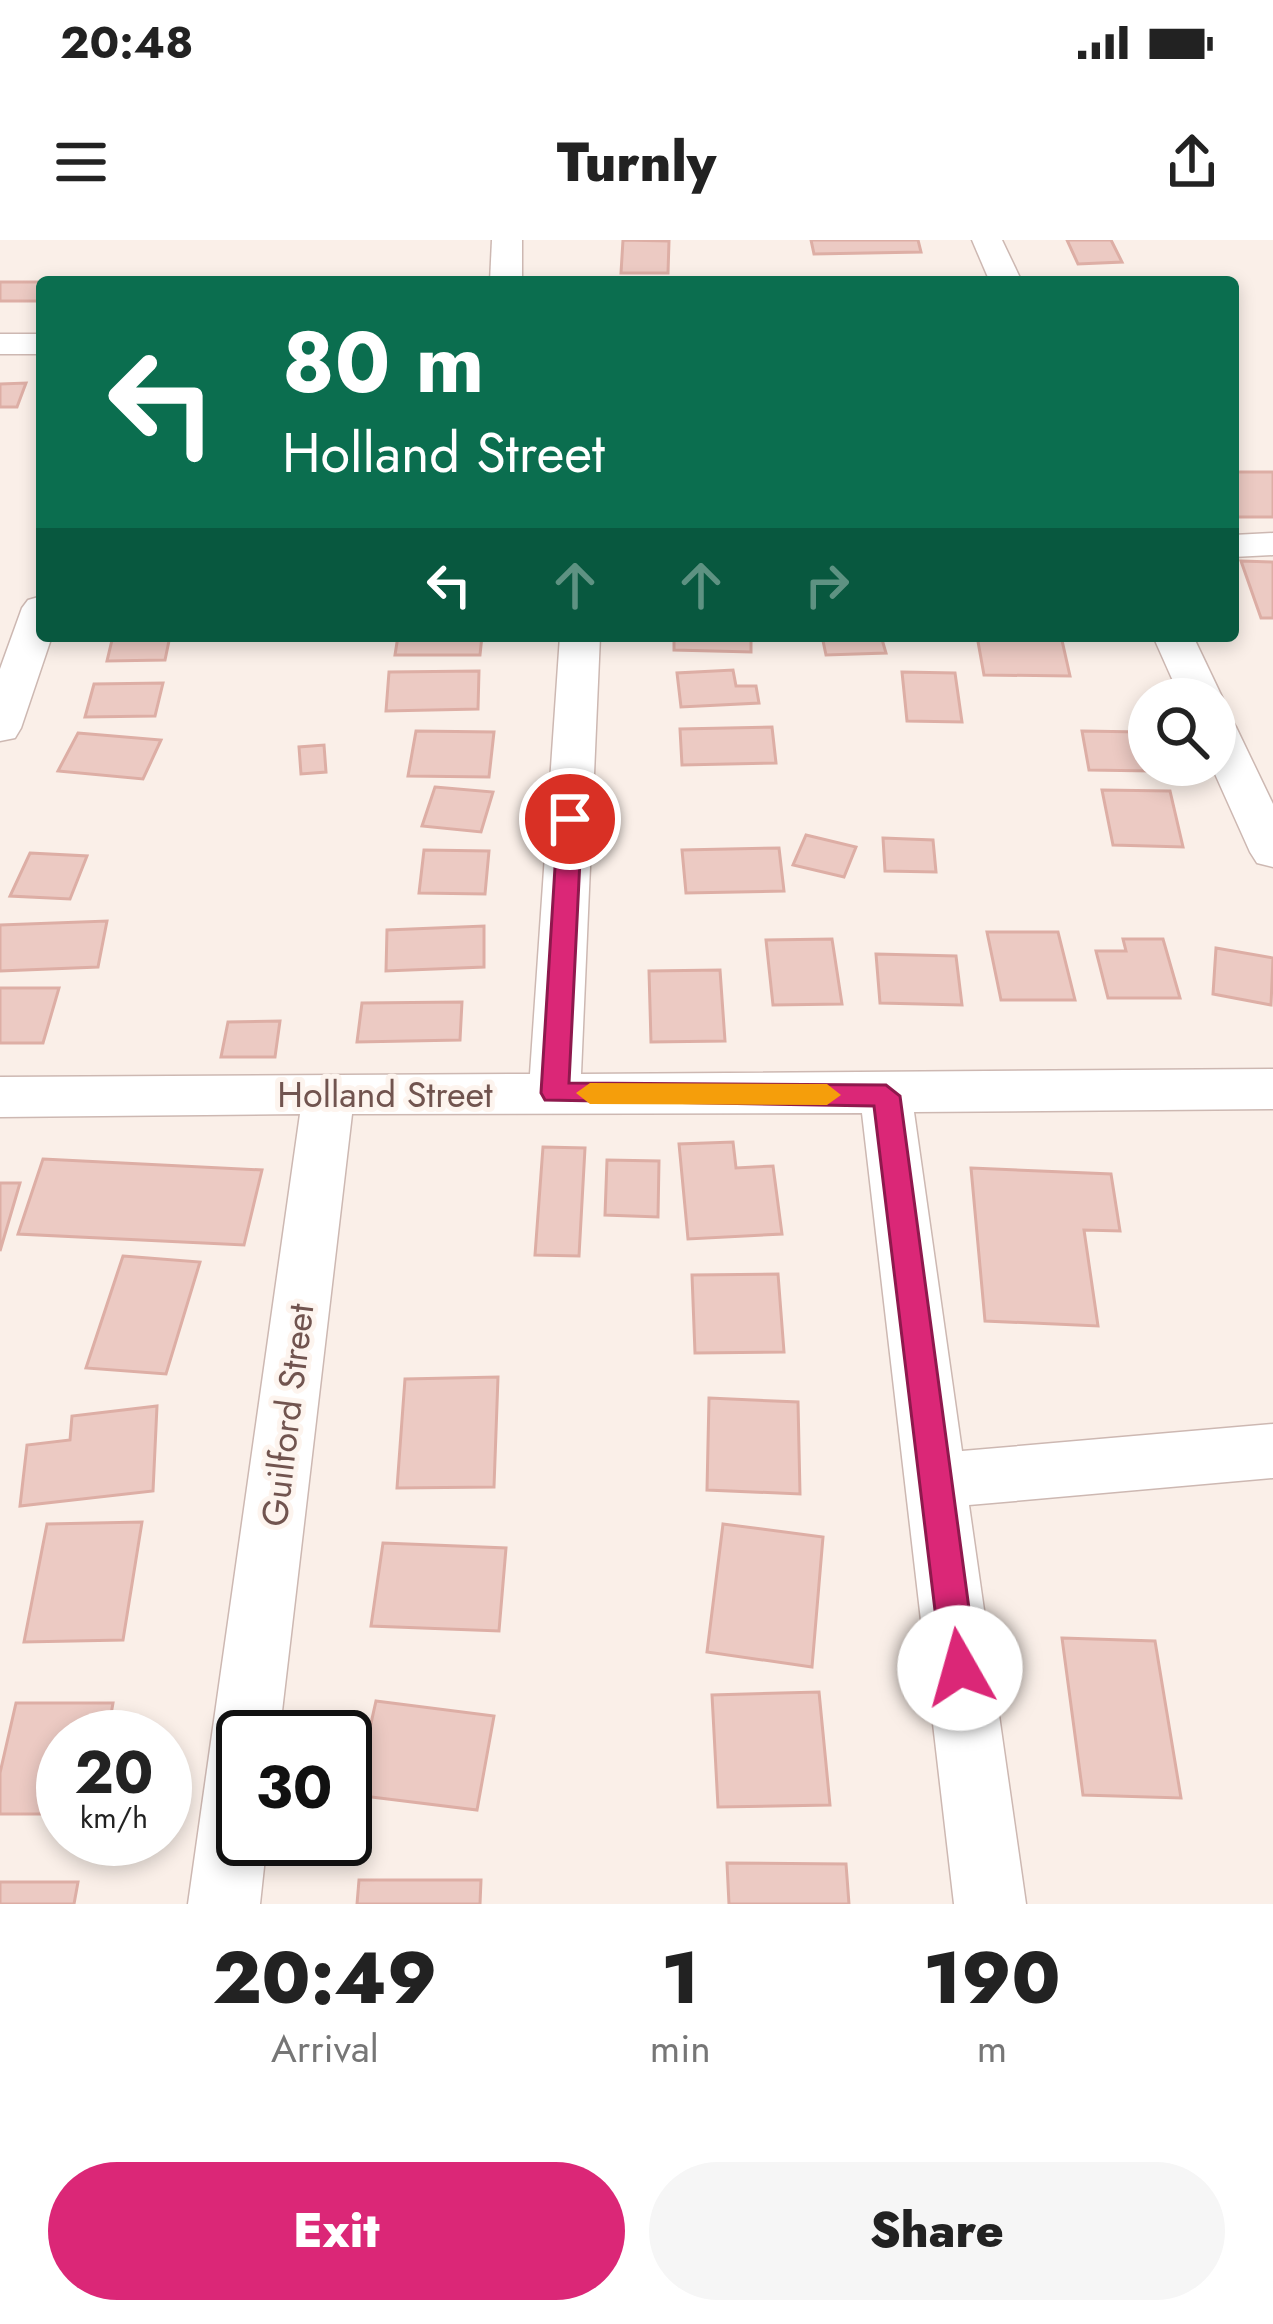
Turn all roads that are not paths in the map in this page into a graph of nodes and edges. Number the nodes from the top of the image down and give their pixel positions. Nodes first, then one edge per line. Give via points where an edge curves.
1 (507, 240) edge
2 (987, 240) edge
3 (506, 276) edge
4 (1003, 276) edge
5 (0, 344) edge
6 (36, 344) edge
7 (1273, 544) edge
8 (1239, 546) edge
9 (36, 625) edge
10 (580, 642) edge
11 (1176, 642) edge
12 (1192, 678) edge
13 (0, 728) edge
14 (1236, 772) edge
15 (1273, 852) edge
16 (1273, 1089) edge
17 (329, 1093) junction
18 (554, 1093) junction
19 (886, 1096) junction
20 (0, 1097) edge
21 (1273, 1451) edge
22 (935, 1479) junction
23 (249, 1710) edge
24 (229, 1866) edge
25 (224, 1904) edge
26 (990, 1904) edge

1 - 3 street
2 - 4 street
5 - 6 street
7 - 8 street
9 - 13 street
10 - 18 street
11 - 12 street
14 - 15 street
16 - 19 street, Holland Street
17 - 18 street, Holland Street
17 - 20 street, Holland Street
17 - 23 street, Guilford Street
18 - 19 street, Holland Street
19 - 22 street
21 - 22 street
22 - 26 street
24 - 25 street

